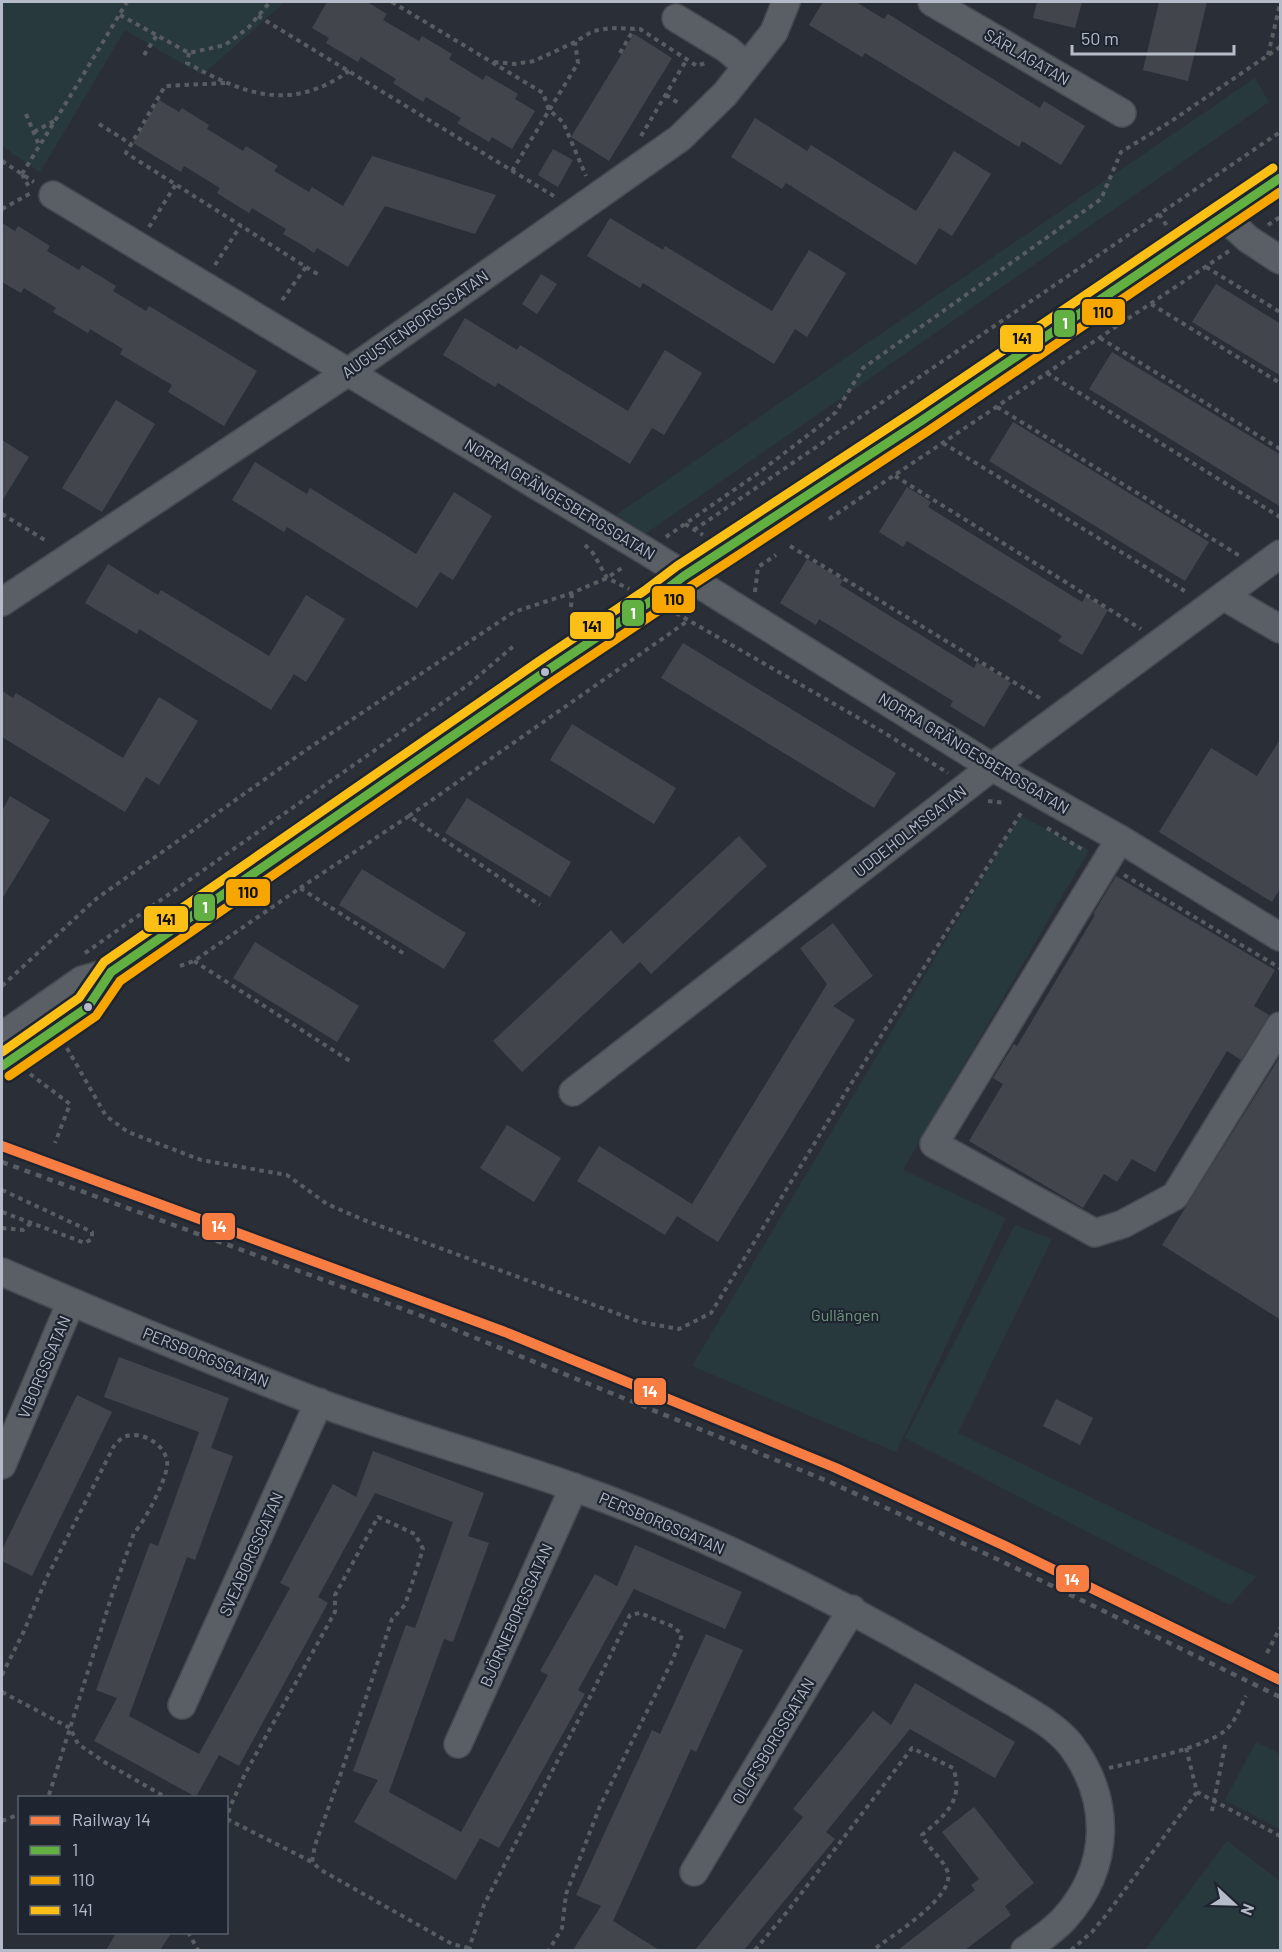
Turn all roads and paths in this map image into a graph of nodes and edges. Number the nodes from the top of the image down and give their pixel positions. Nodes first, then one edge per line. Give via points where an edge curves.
1 (127, 2) edge
2 (270, 2) edge
3 (392, 2) edge
4 (786, 2) edge
5 (932, 2) edge
6 (1281, 4) edge
7 (120, 15) junction
8 (258, 16) junction
9 (676, 18) dead end
10 (634, 29) junction
11 (157, 35) junction
12 (575, 42) junction
13 (1281, 47) edge
14 (189, 52) junction
15 (620, 53) dead end
16 (144, 55) dead end
17 (1268, 55) junction
18 (687, 59) junction
19 (740, 60) junction
20 (493, 62) junction
21 (349, 71) junction
22 (225, 83) junction
23 (666, 95) junction
24 (686, 108) dead end
25 (549, 110) junction
26 (1122, 113) dead end
27 (26, 114) dead end
28 (55, 121) junction
29 (99, 124) dead end
30 (34, 132) junction
31 (1281, 132) edge
32 (638, 140) dead end
33 (131, 144) junction
34 (40, 145) junction
35 (2, 161) edge
36 (512, 171) junction
37 (1281, 178) edge
38 (176, 184) junction
39 (42, 194) joint
40 (586, 204) junction
41 (2, 209) edge
42 (1224, 217) junction
43 (1281, 217) edge
44 (241, 225) junction
45 (1248, 239) junction
46 (137, 246) junction
47 (1281, 260) edge
48 (306, 267) junction
49 (1206, 267) junction
50 (319, 275) dead end
51 (203, 285) junction
52 (1151, 304) junction
53 (1281, 312) edge
54 (266, 323) junction
55 (1100, 338) junction
56 (348, 372) junction
57 (1047, 373) junction
58 (1281, 383) edge
59 (997, 407) junction
60 (943, 443) junction
61 (1281, 449) edge
62 (895, 476) junction
63 (2, 514) edge
64 (1281, 517) edge
65 (829, 519) dead end
66 (694, 530) dead end
67 (51, 544) dead end
68 (790, 546) dead end
69 (646, 551) junction
70 (1281, 555) edge
71 (1244, 558) dead end
72 (684, 576) junction
73 (572, 593) junction
74 (1193, 596) dead end
75 (1225, 597) junction
76 (2, 602) edge
77 (570, 607) dead end
78 (689, 620) dead end
79 (1281, 629) edge
80 (1145, 632) dead end
81 (516, 644) dead end
82 (1050, 704) dead end
83 (992, 767) junction
84 (1021, 813) dead end
85 (409, 816) junction
86 (1120, 839) junction
87 (300, 888) junction
88 (540, 905) dead end
89 (1281, 937) edge
90 (406, 955) dead end
91 (78, 957) dead end
92 (194, 961) junction
93 (180, 966) dead end
94 (111, 972) junction
95 (2, 986) edge
96 (1281, 1026) edge
97 (2, 1036) edge
98 (65, 1044) dead end
99 (353, 1063) dead end
100 (2, 1066) edge
101 (46, 1086) dead end
102 (573, 1092) dead end
103 (55, 1143) dead end
104 (2, 1190) edge
105 (2, 1212) edge
106 (32, 1223) junction
107 (2, 1228) edge
108 (2, 1272) edge
109 (71, 1302) junction
110 (319, 1402) junction
111 (2, 1465) edge
112 (574, 1487) junction
113 (852, 1610) junction
114 (1281, 1628) edge
115 (1267, 1653) dead end
116 (2, 1675) edge
117 (2, 1692) edge
118 (1246, 1696) dead end
119 (182, 1705) dead end
120 (70, 1728) junction
121 (1226, 1741) dead end
122 (458, 1744) dead end
123 (1186, 1748) junction
124 (1089, 1774) junction
125 (1197, 1792) junction
126 (48, 1796) edge
127 (165, 1796) edge
128 (1214, 1801) junction
129 (1212, 1811) dead end
130 (18, 1815) edge
131 (228, 1816) edge
132 (228, 1820) edge
133 (2, 1821) edge
134 (1281, 1836) edge
135 (312, 1862) junction
136 (694, 1872) dead end
137 (189, 1934) edge
138 (470, 1949) edge
139 (198, 1950) edge
140 (549, 1950) edge
141 (755, 1950) edge
142 (873, 1950) edge
143 (1025, 1950) edge
144 (1071, 1950) edge

1 - 7 path
2 - 8 path
3 - 20 path
4 - 19 street, AUGUSTENBORGSGATAN via 774,32
5 - 26 street, SÄRLAGATAN
6 - 17 path
7 - 11 path
7 - 28 path
8 - 14 path via 225,45
8 - 21 path
9 - 19 street
10 - 12 path via 593,31
10 - 15 path
10 - 18 path
11 - 14 path
11 - 16 path
12 - 20 path via 534,61
12 - 25 path via 578,63
13 - 17 path
14 - 22 path via 187,63
17 - 69 path via 1121,152 1101,199 863,368 836,412 825,422
18 - 19 path via 697,66 713,61 722,67
18 - 23 path
19 - 40 street, AUGUSTENBORGSGATAN via 725,94 680,138
20 - 25 path via 543,93
21 - 22 path via 332,84 283,96 257,94
21 - 36 path
22 - 33 path via 165,86
23 - 24 path
23 - 32 path
25 - 36 path
25 - 40 path via 563,122
27 - 30 path
28 - 30 path
28 - 34 path
29 - 33 path
30 - 34 path
31 - 66 path
33 - 38 path via 126,153
34 - 35 path via 22,174
36 - 40 path
37 - 42 street
38 - 44 path
38 - 46 path
39 - 41 path
39 - 46 street, NORRA GRÄNGESBERGSGATAN
40 - 56 street, AUGUSTENBORGSGATAN
42 - 45 street
42 - 72 street
43 - 45 path
44 - 48 path
44 - 51 path
45 - 47 street
45 - 49 path
46 - 51 street, NORRA GRÄNGESBERGSGATAN
48 - 50 path
48 - 54 path
49 - 52 path
49 - 53 path
51 - 54 street, NORRA GRÄNGESBERGSGATAN
52 - 55 path
52 - 58 path
54 - 56 street, NORRA GRÄNGESBERGSGATAN
55 - 57 path
55 - 61 path
56 - 69 street, NORRA GRÄNGESBERGSGATAN
56 - 76 street, AUGUSTENBORGSGATAN
57 - 59 path
57 - 64 path
59 - 60 path
59 - 71 path
60 - 62 path
60 - 74 path
62 - 65 path
62 - 80 path
63 - 67 path
68 - 82 path
69 - 72 street, NORRA GRÄNGESBERGSGATAN
69 - 73 path via 607,578
70 - 75 street, UDDEHOLMSGATAN
72 - 83 street, NORRA GRÄNGESBERGSGATAN
72 - 94 street
73 - 77 path
73 - 95 path via 514,612 306,750 96,899
75 - 79 street
75 - 83 street, UDDEHOLMSGATAN
78 - 85 path
81 - 91 path via 468,685
83 - 86 street, NORRA GRÄNGESBERGSGATAN
83 - 102 street, UDDEHOLMSGATAN
84 - 98 path via 711,1313 680,1329 640,1322 364,1220 327,1204 287,1175 201,1160 128,1132 106,1116
85 - 87 path
85 - 88 path
86 - 89 street, NORRA GRÄNGESBERGSGATAN
86 - 96 street via 934,1144 1095,1233 1123,1224 1175,1196
87 - 90 path
87 - 92 path
92 - 93 path
92 - 99 path
94 - 97 street via 82,980
94 - 100 street via 88,1007
101 - 103 path via 70,1104
104 - 106 path via 92,1232 92,1239 85,1243
105 - 106 path
106 - 107 path via 23,1230
108 - 109 street, PERSBORGSGATAN
109 - 110 street, PERSBORGSGATAN
109 - 111 street, VIBORGSGATAN
110 - 112 street, PERSBORGSGATAN
110 - 119 street, SVEABORGSGATAN
112 - 113 street, PERSBORGSGATAN via 667,1522
112 - 122 street, BJÖRNEBORGSGATAN
113 - 124 street, PERSBORGSGATAN via 1034,1715 1067,1741
113 - 136 street, OLOFSBORGSGATAN
114 - 115 path
116 - 120 path via 114,1446 124,1437 136,1435 158,1443 166,1454 167,1466 156,1496 134,1533
117 - 120 path
118 - 123 path via 1227,1728 1216,1737
120 - 126 path
120 - 127 path via 78,1744
121 - 128 path
123 - 124 path
123 - 125 path
124 - 143 street, PERSBORGSGATAN via 1100,1812 1101,1834 1092,1877 1060,1923
125 - 128 path
125 - 144 path via 1107,1914
128 - 129 path
128 - 134 path
130 - 133 path
131 - 135 path via 245,1774 335,1612 335,1595 378,1517 415,1534 423,1549 421,1562 405,1605 392,1619
132 - 135 path
135 - 138 path via 452,1944
137 - 139 path
138 - 140 path via 484,1905 630,1615 640,1613 682,1635 600,1806 566,1894 562,1928
141 - 142 path via 912,1748 953,1768 957,1780 955,1798 946,1814 922,1835 948,1874 946,1888 936,1901

